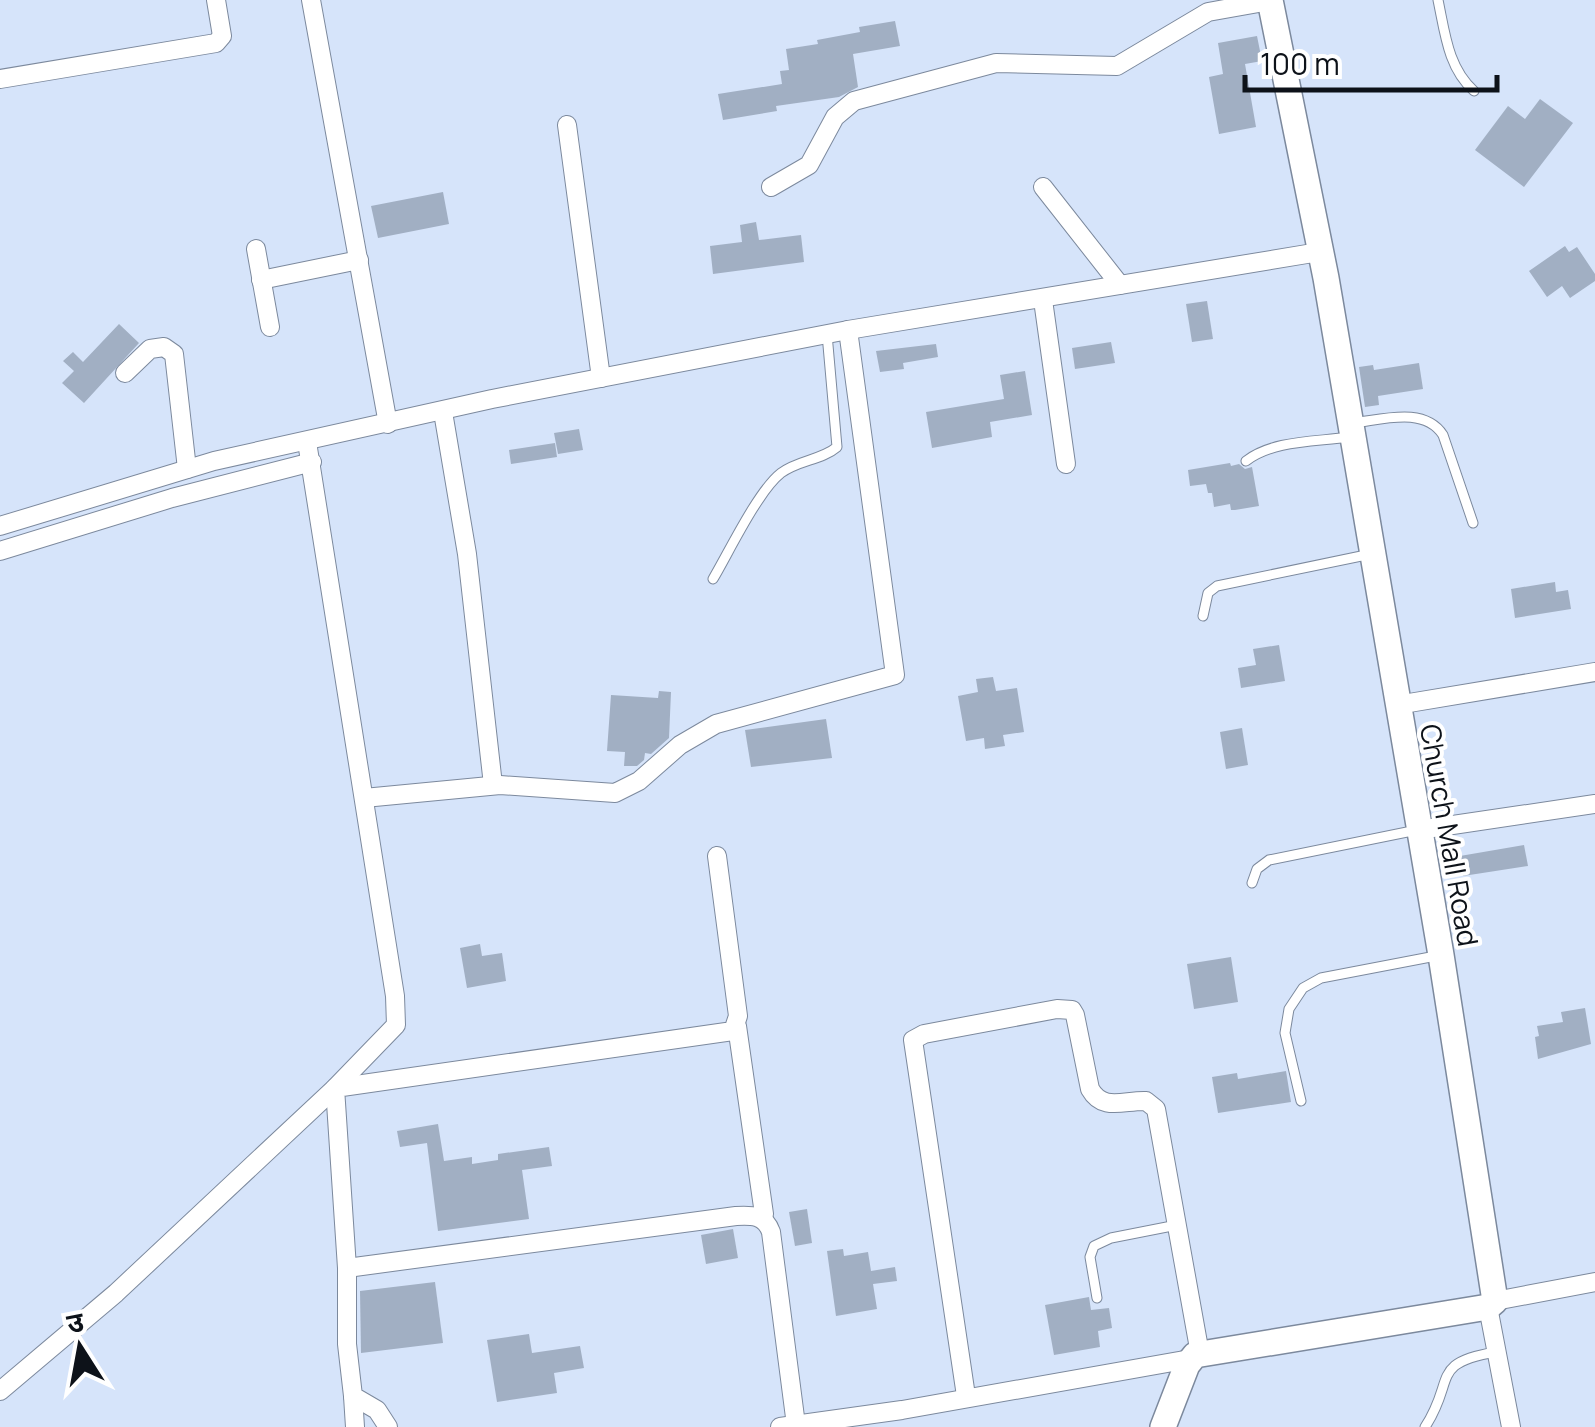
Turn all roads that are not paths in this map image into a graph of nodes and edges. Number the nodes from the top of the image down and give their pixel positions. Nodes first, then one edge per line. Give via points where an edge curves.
1 (216, 0) edge
2 (311, 0) edge
3 (1270, 0) edge
4 (1438, 0) edge
5 (0, 78) edge
6 (1474, 90) dead end
7 (567, 125) dead end
8 (771, 186) dead end
9 (1043, 186) dead end
10 (256, 249) dead end
11 (1319, 252) junction
12 (359, 260) junction
13 (262, 280) junction
14 (1120, 286) junction
15 (1043, 300) junction
16 (270, 327) dead end
17 (848, 330) junction
18 (827, 334) junction
19 (125, 373) dead end
20 (601, 378) junction
21 (443, 412) junction
22 (388, 424) junction
23 (1351, 430) junction
24 (307, 442) junction
25 (1246, 461) dead end
26 (312, 462) junction
27 (1066, 464) dead end
28 (187, 469) junction
29 (1473, 523) dead end
30 (0, 526) edge
31 (0, 551) edge
32 (1372, 554) junction
33 (712, 579) dead end
34 (1203, 616) dead end
35 (1595, 672) edge
36 (1397, 705) junction
37 (493, 786) junction
38 (364, 798) junction
39 (1595, 804) edge
40 (1419, 830) junction
41 (717, 856) dead end
42 (1252, 883) dead end
43 (1441, 956) junction
44 (737, 1026) junction
45 (335, 1088) junction
46 (1301, 1100) dead end
47 (764, 1214) dead end
48 (1178, 1225) junction
49 (347, 1268) junction
50 (1595, 1282) edge
51 (1097, 1298) dead end
52 (1491, 1304) junction
53 (1496, 1352) junction
54 (1195, 1356) junction
55 (0, 1391) edge
56 (353, 1396) junction
57 (966, 1396) junction
58 (904, 1418) edge
59 (788, 1426) edge
60 (355, 1427) edge
61 (388, 1427) edge
62 (1163, 1427) edge
63 (1425, 1427) edge
64 (1511, 1427) edge

1 - 5 street via 222,36 216,43
2 - 12 street
3 - 8 street via 1208,12 1117,66 996,63 869,95 835,118 808,165
3 - 11 street, Church Mall Road
4 - 6 lane via 1452,59
7 - 20 street
9 - 14 street
10 - 13 street
11 - 14 street
11 - 23 street, Church Mall Road
12 - 13 street
12 - 22 street
13 - 16 street
14 - 15 street
15 - 17 street
15 - 27 street
17 - 18 street
17 - 37 street via 895,675 716,724 616,793
18 - 20 street
18 - 33 lane via 837,447 776,477
19 - 28 street via 150,349 164,346 174,354
20 - 21 street
21 - 22 street
21 - 37 street
22 - 24 street
23 - 25 lane via 1273,447
23 - 29 lane via 1423,417 1436,424
23 - 32 street, Church Mall Road
24 - 26 street
24 - 28 street
26 - 31 street
26 - 38 street
28 - 30 street
32 - 34 lane via 1217,586 1206,597
32 - 36 street, Church Mall Road
35 - 36 street
36 - 40 street, Church Mall Road
37 - 38 street
38 - 45 street via 397,1019
39 - 40 street
40 - 42 lane via 1269,860
40 - 43 street, Church Mall Road
41 - 44 street
43 - 46 lane via 1321,978 1303,988 1289,1008 1284,1033
43 - 52 street, Church Mall Road
44 - 45 street via 726,1034
44 - 47 street
45 - 49 street
45 - 55 street via 116,1293
48 - 51 lane via 1094,1246
48 - 54 street
48 - 57 street via 1156,1109 1146,1101 1105,1104 1094,1097 1072,1010 916,1036 912,1051
49 - 56 street
49 - 59 street via 758,1217 771,1232
50 - 52 street
52 - 53 street
52 - 54 street
53 - 63 lane via 1453,1366
53 - 64 street
54 - 57 street
54 - 62 street
56 - 60 street
56 - 61 street via 378,1410
57 - 58 street
58 - 59 street

